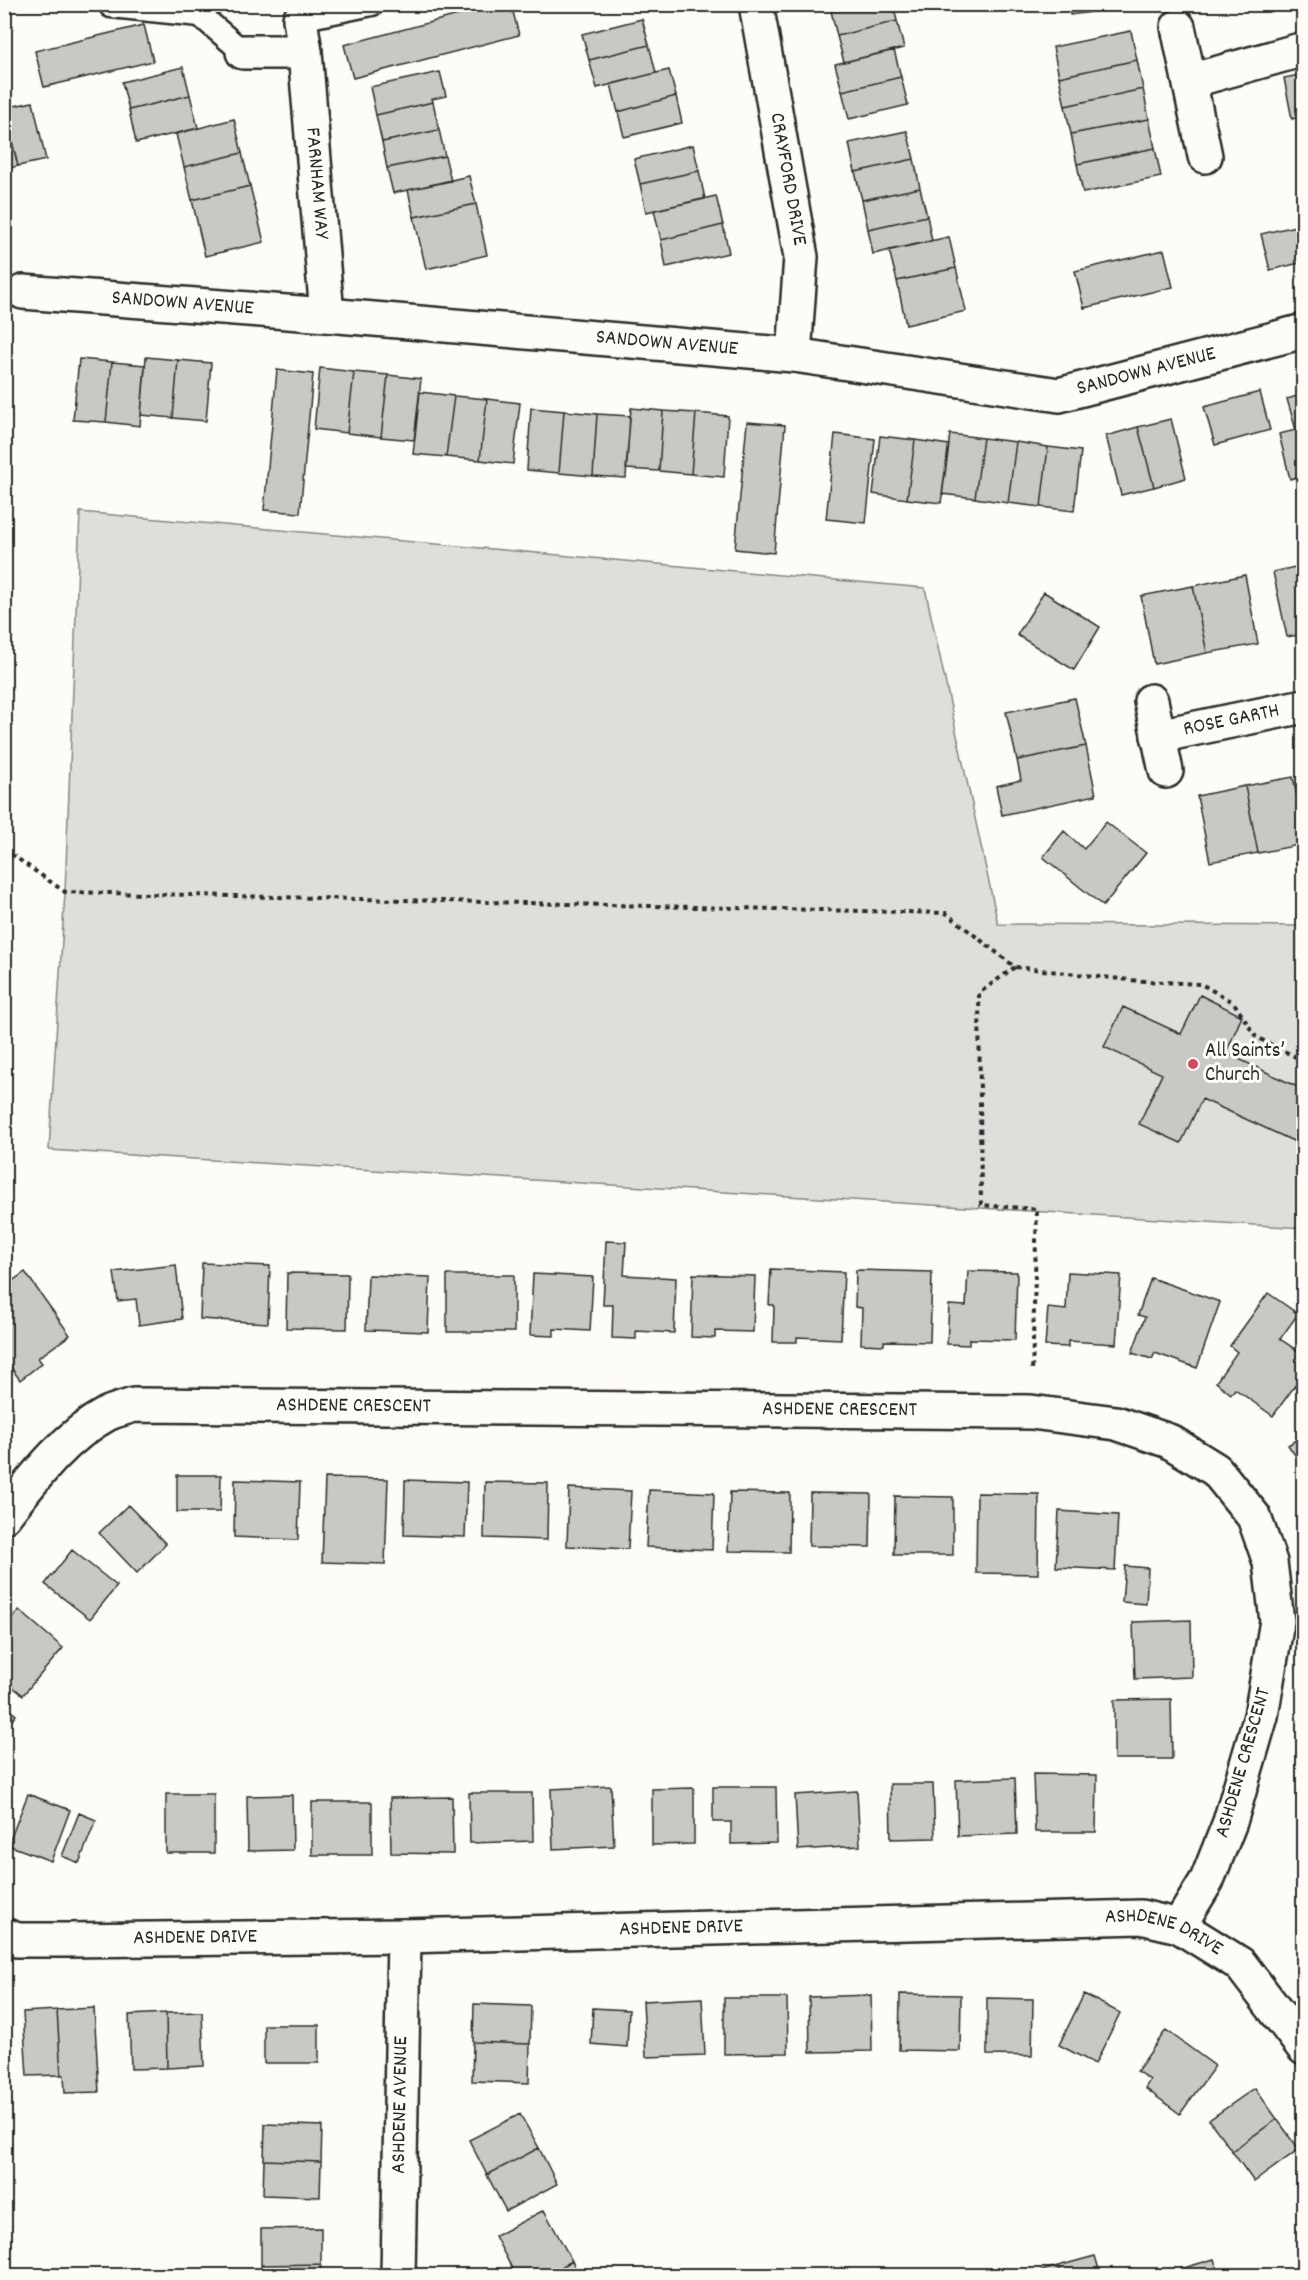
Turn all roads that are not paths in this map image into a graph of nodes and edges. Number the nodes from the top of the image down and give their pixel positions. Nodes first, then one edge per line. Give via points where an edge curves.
1 (372, 4) edge
2 (756, 4) edge
3 (111, 6) dead end
4 (300, 18) joint
5 (1178, 27) dead end
6 (1304, 49) edge
7 (243, 52) joint
8 (305, 52) junction
9 (1190, 81) junction
10 (1205, 156) dead end
11 (23, 291) dead end
12 (327, 315) junction
13 (1304, 331) edge
14 (794, 355) junction
15 (1150, 701) dead end
16 (1304, 706) edge
17 (1158, 736) junction
18 (1166, 771) dead end
19 (4, 1516) edge
20 (1179, 1926) junction
21 (4, 1935) edge
22 (404, 1936) junction
23 (1304, 2048) edge
24 (398, 2276) edge

1 - 4 lane
2 - 14 street, CRAYFORD DRIVE via 801,257
3 - 7 lane via 200,15
4 - 8 street, FARNHAM WAY
5 - 9 street
6 - 9 street
7 - 8 street
8 - 12 street, FARNHAM WAY
9 - 10 street
11 - 12 street, SANDOWN AVENUE
12 - 14 street, SANDOWN AVENUE
13 - 14 street, SANDOWN AVENUE via 1059,395
15 - 17 street, ROSE GARTH
16 - 17 street, ROSE GARTH
17 - 18 street, ROSE GARTH
19 - 20 street, ASHDENE CRESCENT via 77,1434 108,1414 134,1405 1031,1412 1116,1423 1169,1441 1216,1470 1254,1517 1270,1562 1277,1621 1261,1716 1226,1832 1207,1881
20 - 22 street, ASHDENE DRIVE via 1141,1917
20 - 23 street, ASHDENE DRIVE via 1240,1964
21 - 22 street, ASHDENE DRIVE via 17,1940
22 - 24 street, ASHDENE AVENUE

